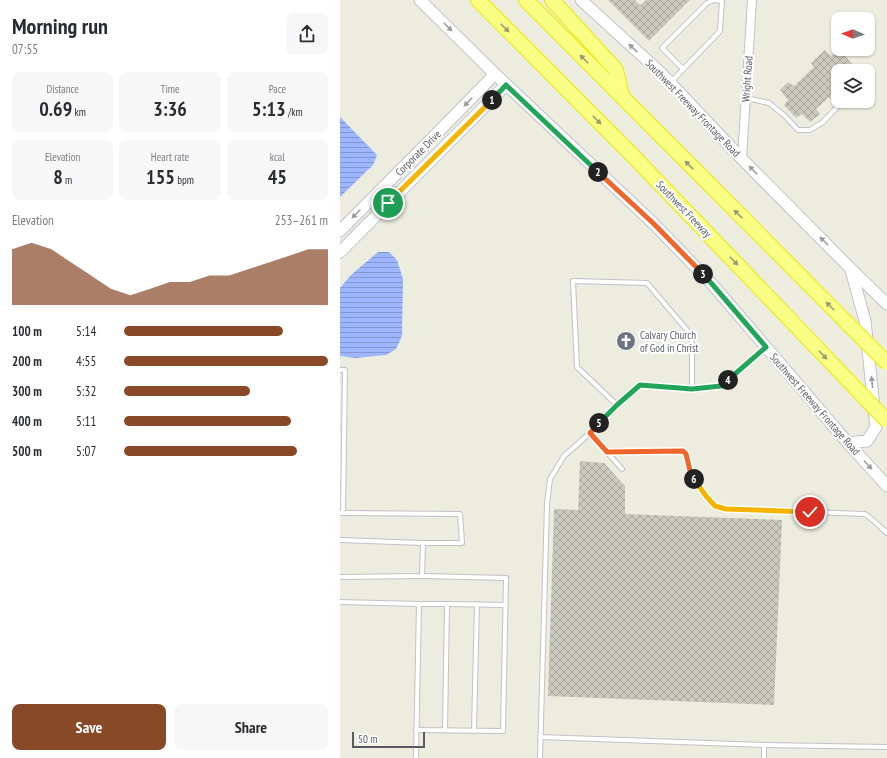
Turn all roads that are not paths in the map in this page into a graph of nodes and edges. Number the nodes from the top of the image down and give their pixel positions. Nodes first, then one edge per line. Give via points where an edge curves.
1 (420, 0) edge
2 (478, 0) edge
3 (526, 0) edge
4 (552, 0) edge
5 (581, 0) edge
6 (715, 0) edge
7 (752, 0) edge
8 (683, 69) junction
9 (495, 74) junction
10 (670, 83) junction
11 (506, 85) junction
12 (622, 96) junction
13 (746, 98) junction
14 (836, 108) edge
15 (742, 158) junction
16 (340, 231) edge
17 (340, 252) edge
18 (851, 269) junction
19 (887, 304) edge
20 (766, 347) junction
21 (887, 363) edge
22 (340, 370) edge
23 (692, 389) junction
24 (617, 405) junction
25 (887, 422) edge
26 (590, 433) junction
27 (848, 443) junction
28 (607, 452) junction
29 (622, 469) dead end
30 (887, 486) edge
31 (341, 513) edge
32 (887, 533) edge
33 (340, 540) edge
34 (423, 542) junction
35 (422, 576) junction
36 (340, 577) edge
37 (340, 602) edge
38 (419, 604) junction
39 (447, 604) junction
40 (477, 604) junction
41 (506, 605) junction
42 (416, 730) junction
43 (445, 730) junction
44 (474, 731) junction
45 (540, 737) junction
46 (764, 745) junction
47 (887, 747) edge
48 (416, 758) edge
49 (540, 758) edge
50 (764, 758) edge

1 -> 9 main road, Southwest Freeway Frontage Road
2 -> 25 highway, Southwest Freeway, bridge via 630,152
12 -> 3 highway
4 - 12 highway via 616,70
10 -> 5 main road, Southwest Freeway Frontage Road
6 - 8 lane via 722,1 720,31
6 - 8 lane via 707,3 662,48
7 - 13 street, Wright Road
8 - 10 lane
9 - 11 main road, Southwest Freeway Frontage Road
9 -> 16 main road, Corporate Drive
10 - 15 main road, Southwest Freeway Frontage Road
11 - 17 main road, Corporate Drive
11 - 20 main road, Southwest Freeway Frontage Road via 654,224 712,284
21 -> 12 highway, bridge
13 - 14 lane via 770,103 798,130 810,130 823,122
13 - 15 street, Wright Road
18 -> 15 main road, Southwest Freeway Frontage Road
18 - 19 main road, Southwest Freeway Frontage Road
27 -> 18 main road via 867,441 876,427 865,321
20 - 23 lane via 721,386
20 - 27 main road, Southwest Freeway Frontage Road
22 - 31 lane via 345,370
23 - 24 lane via 640,385
23 - 24 lane via 692,336 647,283 573,281 577,367
24 - 26 lane
26 - 28 lane
26 - 45 lane via 564,456 550,479 547,504
27 -> 30 main road, Southwest Freeway Frontage Road
28 - 29 lane
28 - 32 lane via 683,451 691,475 715,506 726,509 865,514
31 - 34 lane via 460,514 462,543
33 - 34 lane
34 - 35 lane
35 - 36 lane
35 - 41 lane via 506,578
37 - 38 lane
38 - 39 lane
38 - 42 lane
39 - 40 lane
39 - 43 lane
40 - 41 lane
40 - 44 lane
41 - 44 lane via 503,732
42 - 43 lane
42 - 48 lane
43 - 44 lane
45 - 46 lane
45 - 49 lane
46 - 47 lane
46 - 50 lane

